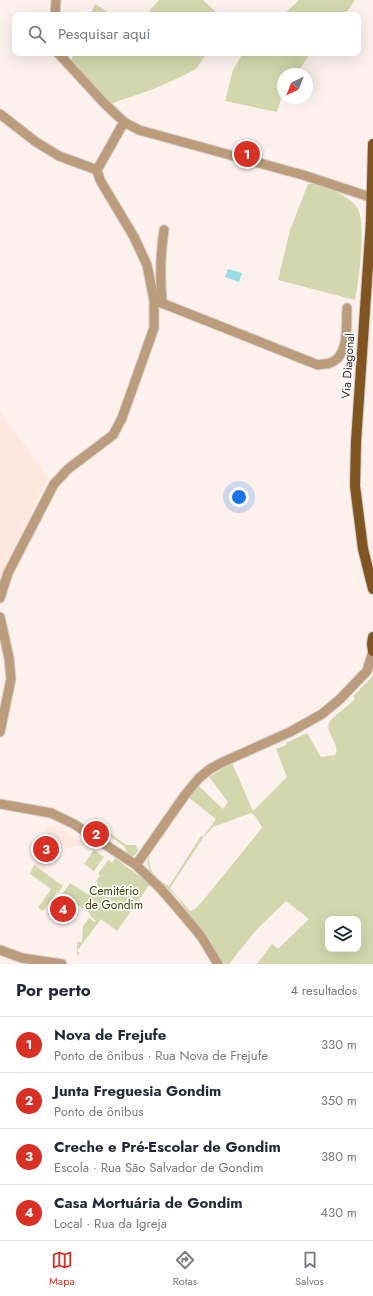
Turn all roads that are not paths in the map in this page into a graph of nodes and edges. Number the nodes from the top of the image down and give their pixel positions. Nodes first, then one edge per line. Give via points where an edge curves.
1 (56, 0) edge
2 (55, 12) edge
3 (61, 56) edge
4 (0, 114) edge
5 (124, 122) junction
6 (373, 144) edge
7 (97, 170) junction
8 (372, 198) edge
9 (164, 230) dead end
10 (158, 302) junction
11 (347, 308) dead end
12 (373, 589) edge
13 (1, 592) edge
14 (0, 616) edge
15 (373, 637) edge
16 (373, 651) edge
17 (370, 670) edge
18 (0, 732) edge
19 (0, 804) edge
20 (136, 865) junction
21 (0, 950) edge
22 (62, 964) edge
23 (218, 964) edge

1 - 2 street
3 - 5 street
4 - 7 street via 59,156
5 - 7 street
5 - 8 street via 139,130 303,175
6 - 8 main road, Via Diagonal
7 - 10 street via 100,180 134,237 147,265
8 - 12 main road, Via Diagonal via 355,486 363,548
9 - 10 street
10 - 11 street via 318,365 331,363 341,355 346,338
10 - 13 street via 154,328 122,418 113,435 68,469 54,484 8,573
14 - 18 street via 11,679
15 - 16 main road
16 - 17 street
17 - 20 street via 316,718 223,762 204,774 189,789
19 - 20 street via 51,813 74,824
20 - 23 street via 160,888 201,936
21 - 22 street via 22,958

